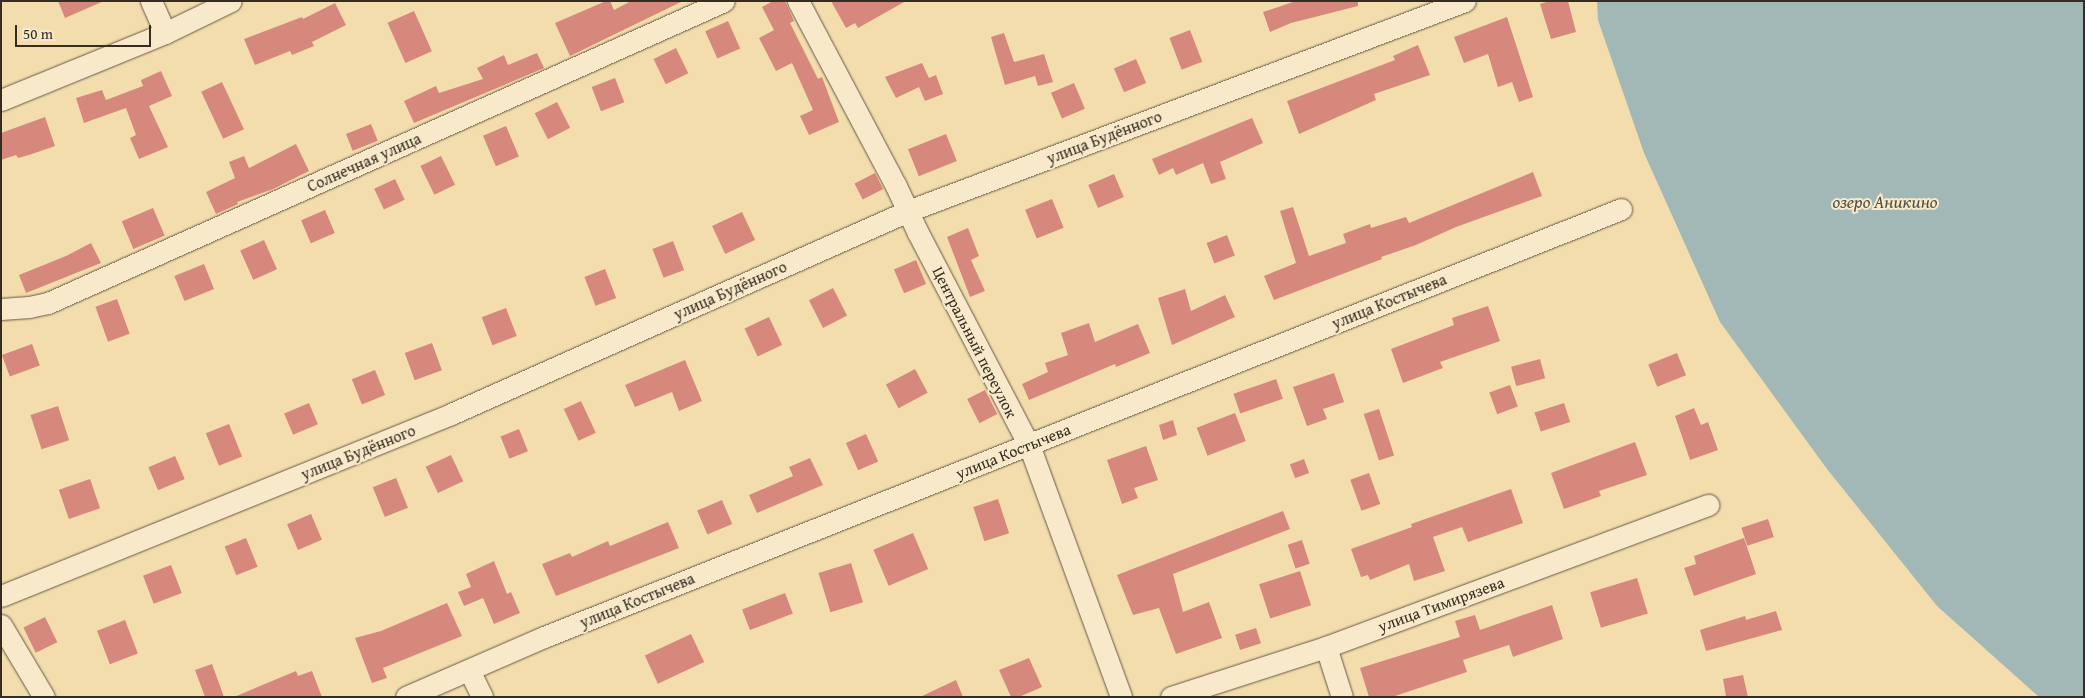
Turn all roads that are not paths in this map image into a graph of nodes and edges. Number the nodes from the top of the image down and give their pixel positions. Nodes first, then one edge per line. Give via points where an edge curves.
1 (151, 1) edge
2 (231, 1) edge
3 (724, 1) edge
4 (798, 1) edge
5 (1465, 1) edge
6 (165, 34) junction
7 (1, 100) edge
8 (1622, 209) dead end
9 (908, 211) junction
10 (1, 309) edge
11 (1029, 445) junction
12 (1708, 505) dead end
13 (1, 596) edge
14 (1, 624) edge
15 (1326, 647) junction
16 (469, 670) junction
17 (44, 697) edge
18 (406, 697) edge
19 (482, 697) edge
20 (1121, 697) edge
21 (1171, 697) edge
22 (1342, 697) edge

1 - 6 street
2 - 6 street
3 - 10 street, Солнечная улица via 48,304
4 - 9 street, Центральный переулок
5 - 9 street, улица Будённого
6 - 7 street
8 - 11 street, улица Костычева
9 - 11 street, Центральный переулок
9 - 13 street, улица Будённого via 452,414
11 - 16 street, улица Костычева via 544,637
11 - 20 street, Центральный переулок
12 - 15 street, улица Тимирязева
14 - 17 street
15 - 21 street, улица Тимирязева
15 - 22 street
16 - 18 street, улица Костычева
16 - 19 street

